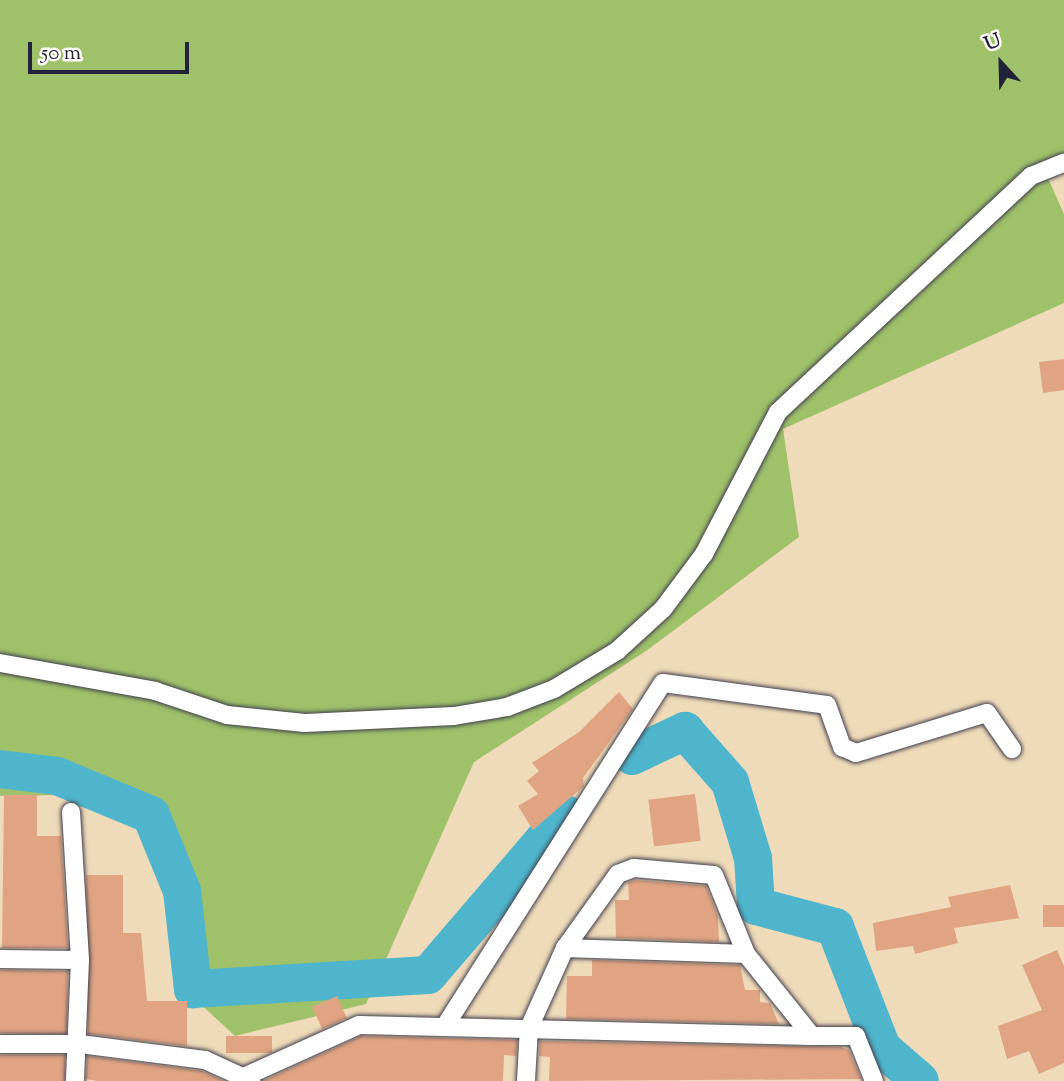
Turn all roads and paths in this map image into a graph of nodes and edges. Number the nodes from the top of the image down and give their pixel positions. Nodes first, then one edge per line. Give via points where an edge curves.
1 (1064, 163) edge
2 (0, 663) edge
3 (1012, 748) dead end
4 (71, 812) dead end
5 (565, 948) junction
6 (746, 954) junction
7 (0, 959) edge
8 (80, 960) junction
9 (445, 1026) junction
10 (529, 1028) junction
11 (812, 1036) junction
12 (0, 1044) edge
13 (80, 1044) junction
14 (249, 1078) edge
15 (75, 1081) edge
16 (526, 1081) edge
17 (874, 1081) edge

1 - 2 street via 1031,176 778,412 704,554 663,609 617,651 554,688 507,707 454,716 305,723 227,715 155,691
3 - 9 street via 987,713 856,753 842,747 827,705 663,683
4 - 8 street
5 - 6 street
5 - 6 street via 618,874 634,868 714,875
5 - 10 street
6 - 11 street
7 - 8 street
8 - 13 street
9 - 10 street
9 - 14 street via 359,1025
10 - 11 street
10 - 16 street
11 - 17 street via 856,1036
12 - 13 street
13 - 14 street via 205,1060
13 - 15 street

